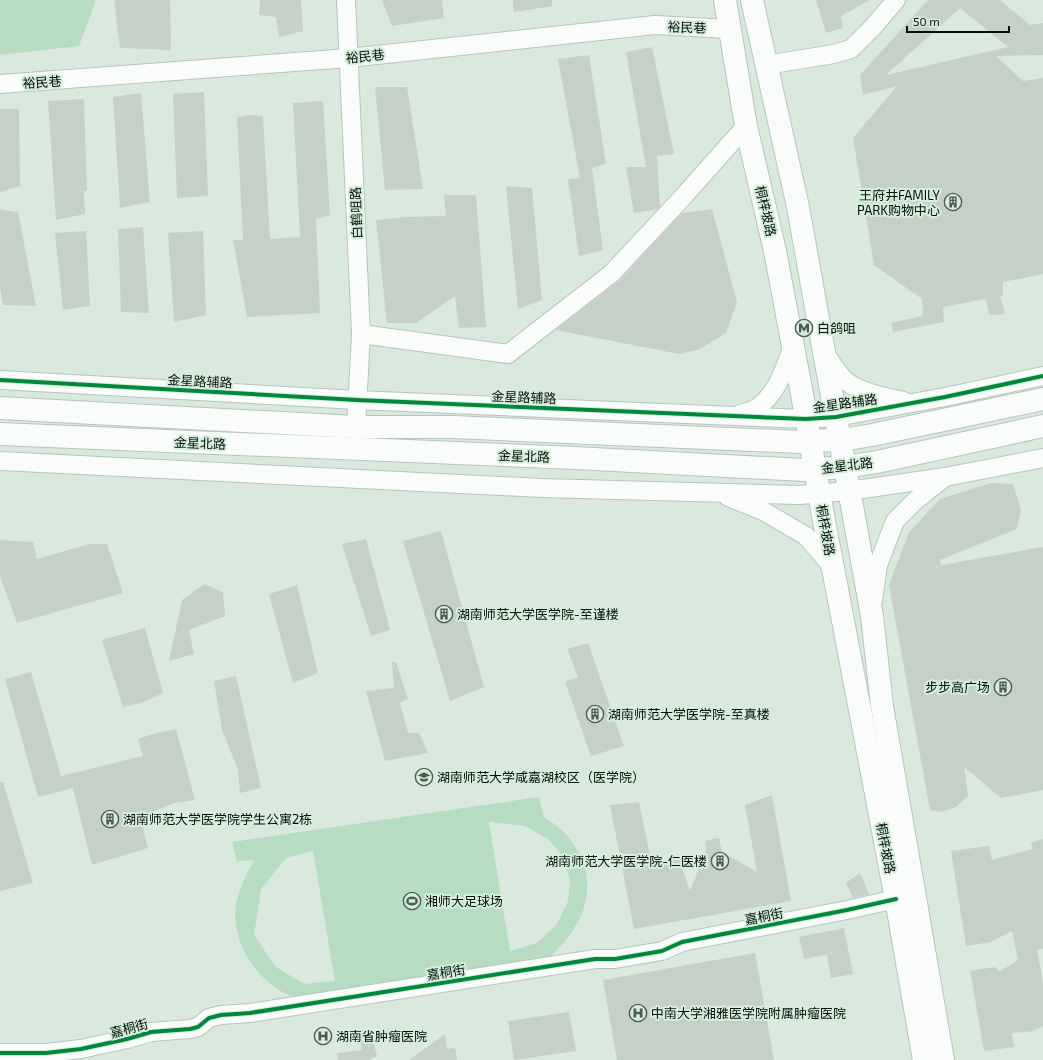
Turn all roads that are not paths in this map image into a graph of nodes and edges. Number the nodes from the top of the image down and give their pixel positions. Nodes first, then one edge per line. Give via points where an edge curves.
1 (346, 0) edge
2 (725, 0) edge
3 (752, 0) edge
4 (896, 0) edge
5 (730, 29) junction
6 (349, 58) junction
7 (766, 65) junction
8 (0, 84) edge
9 (746, 126) junction
10 (361, 334) junction
11 (793, 346) junction
12 (824, 352) junction
13 (1043, 376) edge
14 (0, 380) edge
15 (1043, 399) edge
16 (358, 400) junction
17 (914, 403) junction
18 (0, 408) edge
19 (735, 416) junction
20 (836, 417) junction
21 (806, 419) junction
22 (1043, 426) edge
23 (356, 427) junction
24 (0, 434) edge
25 (840, 440) junction
26 (811, 442) junction
27 (1043, 458) edge
28 (0, 461) edge
29 (845, 467) junction
30 (815, 469) junction
31 (945, 477) junction
32 (849, 491) junction
33 (718, 493) junction
34 (820, 494) junction
35 (834, 570) junction
36 (872, 616) junction
37 (896, 899) junction
38 (0, 1053) edge
39 (924, 1060) edge
40 (943, 1060) edge

1 - 6 street, 白鹤咀路
2 - 5 main road, 桐梓坡路
3 - 7 main road, 桐梓坡路
4 - 7 street via 850,49
5 - 6 street, 裕民巷 via 655,25
5 - 9 main road, 桐梓坡路
6 - 8 street, 裕民巷
6 - 10 street, 白鹤咀路
7 - 12 main road, 桐梓坡路 via 798,207
9 - 10 street via 611,274 508,354
9 - 11 main road, 桐梓坡路 via 775,251
10 - 16 street, 白鹤咀路
11 - 19 street via 782,378 767,398 753,410
11 - 21 main road, 桐梓坡路
12 - 17 street via 834,368 851,385 876,395
12 - 20 main road, 桐梓坡路
13 - 17 street, 金星路辅路
14 - 16 street, 金星路辅路
15 - 25 main road, 金星北路
16 - 19 street, 金星路辅路
16 - 23 street, 白鹤咀路
17 - 20 street, 金星路辅路
18 - 23 main road, 金星北路
19 - 21 street, 金星路辅路
20 - 21 street, 金星路辅路
20 - 25 main road, 桐梓坡路
21 - 26 main road, 桐梓坡路
22 - 29 main road, 金星北路
23 - 26 main road, 金星北路 via 453,427
24 - 30 main road, 金星北路 via 574,458 784,470
25 - 26 main road, 金星北路
25 - 29 main road, 桐梓坡路
26 - 30 main road, 桐梓坡路
27 - 31 street
28 - 33 street via 542,488
29 - 30 main road, 金星北路
29 - 32 main road, 桐梓坡路
30 - 34 main road, 桐梓坡路
31 - 32 street
31 - 36 street via 914,501 895,521 878,565
32 - 34 street
32 - 36 main road, 桐梓坡路
33 - 34 street
33 - 35 street via 763,511 806,536
34 - 35 main road, 桐梓坡路
35 - 37 main road, 桐梓坡路
36 - 40 main road, 桐梓坡路 via 882,706
37 - 38 street, 嘉桐街 via 682,942 655,952 615,959 595,959 250,1013 221,1015 209,1018 198,1027 190,1029 152,1032 93,1047 46,1053
37 - 39 main road, 桐梓坡路

